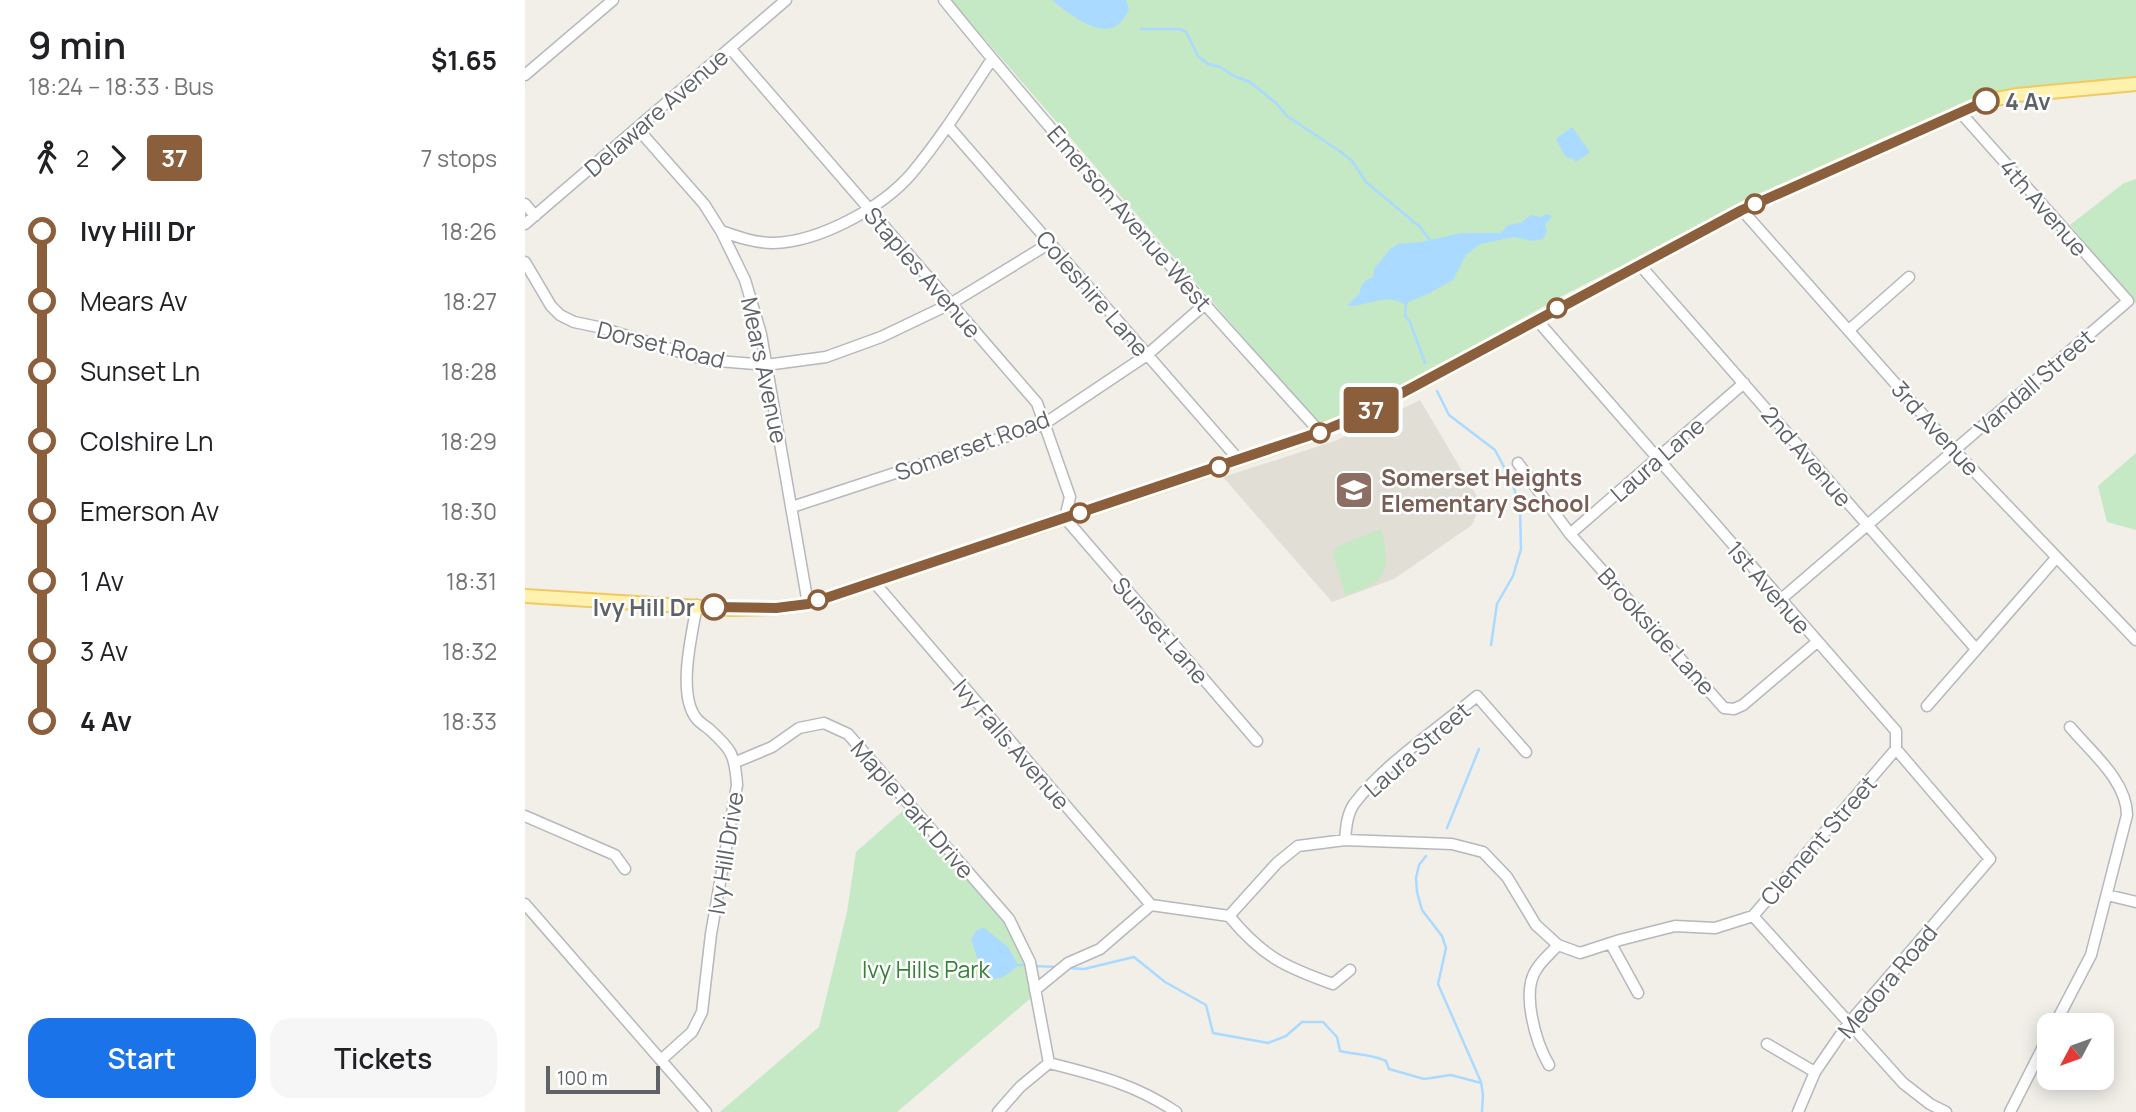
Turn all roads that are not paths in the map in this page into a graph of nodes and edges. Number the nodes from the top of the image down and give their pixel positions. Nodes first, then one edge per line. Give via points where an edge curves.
1 (613, 0) edge
2 (786, 0) edge
3 (944, 0) edge
4 (730, 48) junction
5 (992, 59) junction
6 (525, 75) edge
7 (2136, 84) edge
8 (1960, 112) junction
9 (948, 126) junction
10 (637, 128) junction
11 (525, 204) edge
12 (869, 210) junction
13 (1742, 210) junction
14 (535, 216) junction
15 (525, 224) edge
16 (721, 231) junction
17 (1050, 243) junction
18 (525, 262) edge
19 (1639, 264) junction
20 (1909, 277) dead end
21 (2128, 301) joint
22 (950, 304) junction
23 (1205, 304) junction
24 (1536, 319) junction
25 (1849, 330) junction
26 (1147, 355) junction
27 (766, 365) junction
28 (1744, 383) junction
29 (1044, 424) junction
30 (1320, 432) junction
31 (1955, 450) junction
32 (1657, 459) junction
33 (1239, 460) junction
34 (1518, 463) dead end
35 (792, 507) junction
36 (1065, 518) junction
37 (1867, 525) junction
38 (1570, 534) junction
39 (2056, 558) junction
40 (874, 582) junction
41 (525, 596) edge
42 (1780, 600) junction
43 (808, 604) junction
44 (697, 605) junction
45 (2136, 640) edge
46 (1817, 642) junction
47 (1976, 649) junction
48 (1927, 706) dead end
49 (2070, 727) dead end
50 (1257, 741) dead end
51 (1896, 749) junction
52 (1526, 752) dead end
53 (736, 762) junction
54 (525, 816) edge
55 (1345, 840) junction
56 (1990, 859) joint
57 (625, 869) dead end
58 (2107, 895) junction
59 (2136, 902) edge
60 (525, 904) edge
61 (1151, 905) junction
62 (1229, 916) junction
63 (1753, 916) junction
64 (1611, 944) junction
65 (1558, 945) junction
66 (1350, 970) dead end
67 (1035, 990) junction
68 (1638, 993) dead end
69 (2061, 1013) edge
70 (1848, 1024) junction
71 (1767, 1044) dead end
72 (2037, 1059) edge
73 (660, 1060) junction
74 (1049, 1063) junction
75 (1549, 1065) dead end
76 (1815, 1072) junction
77 (705, 1112) edge
78 (998, 1112) edge
79 (1176, 1112) edge
80 (1798, 1112) edge
81 (1946, 1112) edge
82 (2010, 1112) edge

1 - 6 street
2 - 4 street, Delaware Avenue
3 - 5 street, Emerson Avenue West
4 - 10 street, Delaware Avenue
4 - 12 street, Staples Avenue
5 - 9 street
5 - 23 street, Emerson Avenue West
7 - 8 main road via 2017,94
8 - 13 main road
8 - 21 street, 4th Avenue
9 - 12 street via 910,175
9 - 17 street, Coleshire Lane
10 - 14 street, Delaware Avenue
10 - 16 street, Mears Avenue via 704,204
11 - 14 street
12 - 16 street via 822,234 796,241 746,240
12 - 22 street, Staples Avenue
13 - 19 main road
13 - 25 street, 3rd Avenue
14 - 15 street, Delaware Avenue
16 - 27 street, Mears Avenue via 745,280
17 - 22 street, Dorset Road
17 - 26 street, Coleshire Lane
18 - 27 street, Dorset Road via 551,306 573,322 706,360
19 - 24 main road
19 - 28 street, 2nd Avenue
20 - 25 street
21 - 31 street, Vandall Street
22 - 27 street, Dorset Road via 826,357
22 - 29 street, Staples Avenue via 1037,403
23 - 26 street, Somerset Road
23 - 30 street, Emerson Avenue West
24 - 30 main road via 1361,415
24 - 32 street, 1st Avenue
25 - 31 street, 3rd Avenue
26 - 29 street, Somerset Road
26 - 33 street, Coleshire Lane
27 - 35 street, Mears Avenue
28 - 32 street, Laura Lane
28 - 37 street, 2nd Avenue
29 - 35 street, Somerset Road
29 - 36 street, Staples Avenue via 1070,497
30 - 33 main road
31 - 37 street, Vandall Street
31 - 39 street, 3rd Avenue
32 - 38 street, Laura Lane
32 - 42 street, 1st Avenue
33 - 36 main road
34 - 38 street, Brookside Lane
35 - 43 street, Mears Avenue
36 - 40 main road
36 - 50 street, Sunset Lane
37 - 42 street, Vandall Street
37 - 47 street, 2nd Avenue
38 - 46 street, Brookside Lane via 1724,708 1743,705
39 - 45 street, 3rd Avenue
39 - 47 street
40 - 43 main road
40 - 61 street, Ivy Falls Avenue
41 - 44 main road
42 - 46 street, 1st Avenue
43 - 44 main road via 731,609
44 - 53 street, Ivy Hill Drive via 688,658 689,701 696,718 726,745
46 - 51 street, 1st Avenue via 1896,731
47 - 48 street
49 - 58 street via 2118,785 2127,808
51 - 56 street, 1st Avenue
51 - 63 street, Clement Street
52 - 55 street, Laura Street via 1477,696 1385,772 1353,805
53 - 67 street, Maple Park Drive via 772,747 799,728 824,723 848,734 1009,919 1030,962
53 - 73 street, Ivy Hill Drive via 737,785 702,1012 692,1032
54 - 57 street via 615,855
55 - 62 street via 1298,846
55 - 65 street via 1452,845 1483,852 1507,877 1536,925
56 - 70 street, Medora Road
58 - 59 street
58 - 69 street via 2091,955
60 - 73 street
61 - 62 street
61 - 67 street via 1100,949 1068,963
62 - 66 street via 1269,957 1300,972 1333,984
63 - 64 street, Clement Street via 1715,929 1675,926
63 - 70 street
64 - 65 street, Clement Street via 1580,953
64 - 68 street
65 - 75 street via 1535,971 1528,995 1540,1050
67 - 74 street, Maple Park Drive
70 - 76 street, Medora Road
70 - 81 street via 1903,1083
71 - 76 street
72 - 82 street
73 - 77 street
74 - 78 street
74 - 79 street via 1150,1095
76 - 80 street, Medora Road

